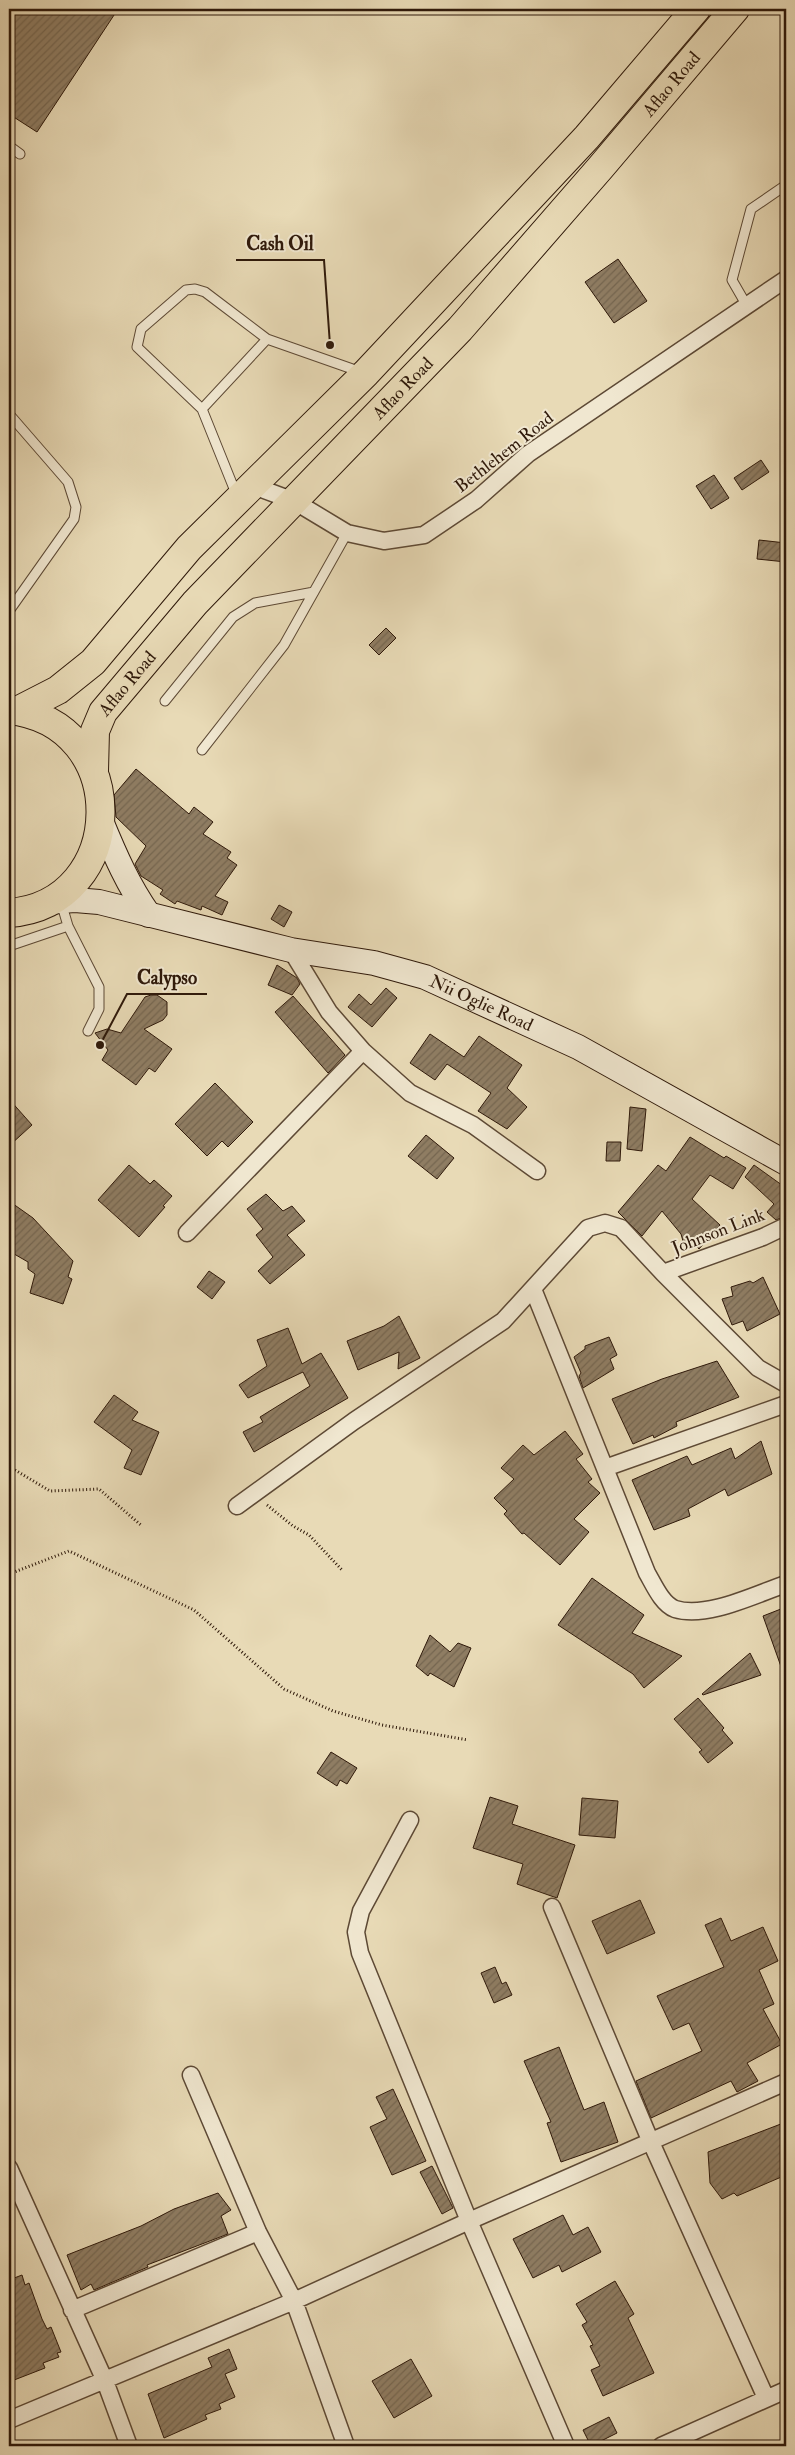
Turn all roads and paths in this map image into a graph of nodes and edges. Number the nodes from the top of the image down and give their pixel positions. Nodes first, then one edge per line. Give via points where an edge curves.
1 (696, 9) edge
2 (734, 9) edge
3 (9, 146) edge
4 (20, 154) dead end
5 (786, 185) edge
6 (786, 280) edge
7 (747, 306) junction
8 (267, 339) junction
9 (366, 373) junction
10 (202, 409) junction
11 (9, 414) edge
12 (245, 492) junction
13 (294, 501) junction
14 (347, 533) junction
15 (314, 592) junction
16 (9, 611) edge
17 (165, 701) dead end
18 (13, 710) edge
19 (202, 750) dead end
20 (94, 772) junction
21 (101, 821) junction
22 (54, 902) junction
23 (9, 913) edge
24 (149, 915) junction
25 (68, 926) junction
26 (9, 946) edge
27 (291, 950) junction
28 (88, 1031) dead end
29 (363, 1051) junction
30 (786, 1164) edge
31 (537, 1171) dead end
32 (786, 1226) edge
33 (187, 1234) dead end
34 (663, 1273) junction
35 (533, 1289) junction
36 (786, 1384) edge
37 (786, 1404) edge
38 (605, 1468) junction
39 (15, 1470) dead end
40 (251, 1496) junction
41 (237, 1506) dead end
42 (142, 1526) dead end
43 (342, 1570) dead end
44 (9, 1574) edge
45 (786, 1584) edge
46 (468, 1740) dead end
47 (410, 1820) dead end
48 (552, 1907) dead end
49 (191, 2075) dead end
50 (786, 2082) edge
51 (650, 2140) junction
52 (9, 2168) edge
53 (469, 2221) junction
54 (258, 2232) junction
55 (294, 2301) junction
56 (72, 2310) junction
57 (105, 2381) junction
58 (786, 2390) edge
59 (766, 2398) junction
60 (9, 2420) edge
61 (128, 2446) edge
62 (346, 2446) edge
63 (566, 2446) edge
64 (661, 2446) edge

1 - 9 highway, Aflao Road via 587,137
2 - 13 highway, Aflao Road via 460,329
3 - 4 lane
5 - 7 lane via 751,209 732,280
6 - 7 street, Bethlehem Road
7 - 14 street, Bethlehem Road via 528,454 476,500 424,535 384,541
8 - 9 lane
8 - 10 lane
8 - 10 lane via 205,292 195,289 186,290 141,330 137,347
9 - 12 highway, Aflao Road
10 - 12 lane
11 - 16 lane via 68,482 76,507 74,519
12 - 13 street, Bethlehem Road
12 - 18 highway, Aflao Road via 189,548 93,662 58,690
13 - 14 street, Bethlehem Road
13 - 20 highway, Aflao Road via 195,603 103,712 94,731
14 - 15 lane
15 - 17 lane via 255,603 233,617
15 - 19 lane via 284,645
18 - 20 highway via 49,722 63,731 76,743
20 - 21 highway via 102,804
21 - 22 highway via 93,854
21 - 24 street via 119,865
22 - 23 highway
22 - 24 street, Nii Oglie Road via 99,902
22 - 25 lane
24 - 27 street, Nii Oglie Road
25 - 26 lane
25 - 28 lane via 99,987 99,1009
27 - 29 street via 329,1012
27 - 30 street, Nii Oglie Road via 374,963 425,977 578,1047
29 - 31 street via 410,1093 473,1125
29 - 33 street
32 - 34 street, Johnson Link
34 - 35 street via 621,1228 605,1223 588,1228
34 - 36 street via 758,1368
35 - 38 street
35 - 40 street via 504,1321 354,1421
37 - 38 street
38 - 45 street via 647,1574 660,1595 674,1608 703,1612
39 - 42 path via 50,1491 99,1489
40 - 41 street
40 - 43 path via 309,1535
44 - 46 path via 69,1551 194,1610 284,1689 333,1711 382,1725
47 - 53 street via 360,1911 356,1932 360,1953
48 - 51 street
49 - 54 street
50 - 51 street
51 - 53 street
51 - 59 street
52 - 56 street
53 - 55 street
53 - 63 street
54 - 55 street
54 - 56 street
55 - 57 street
55 - 62 street
56 - 57 street
57 - 60 street
57 - 61 street
58 - 59 street
59 - 64 street

